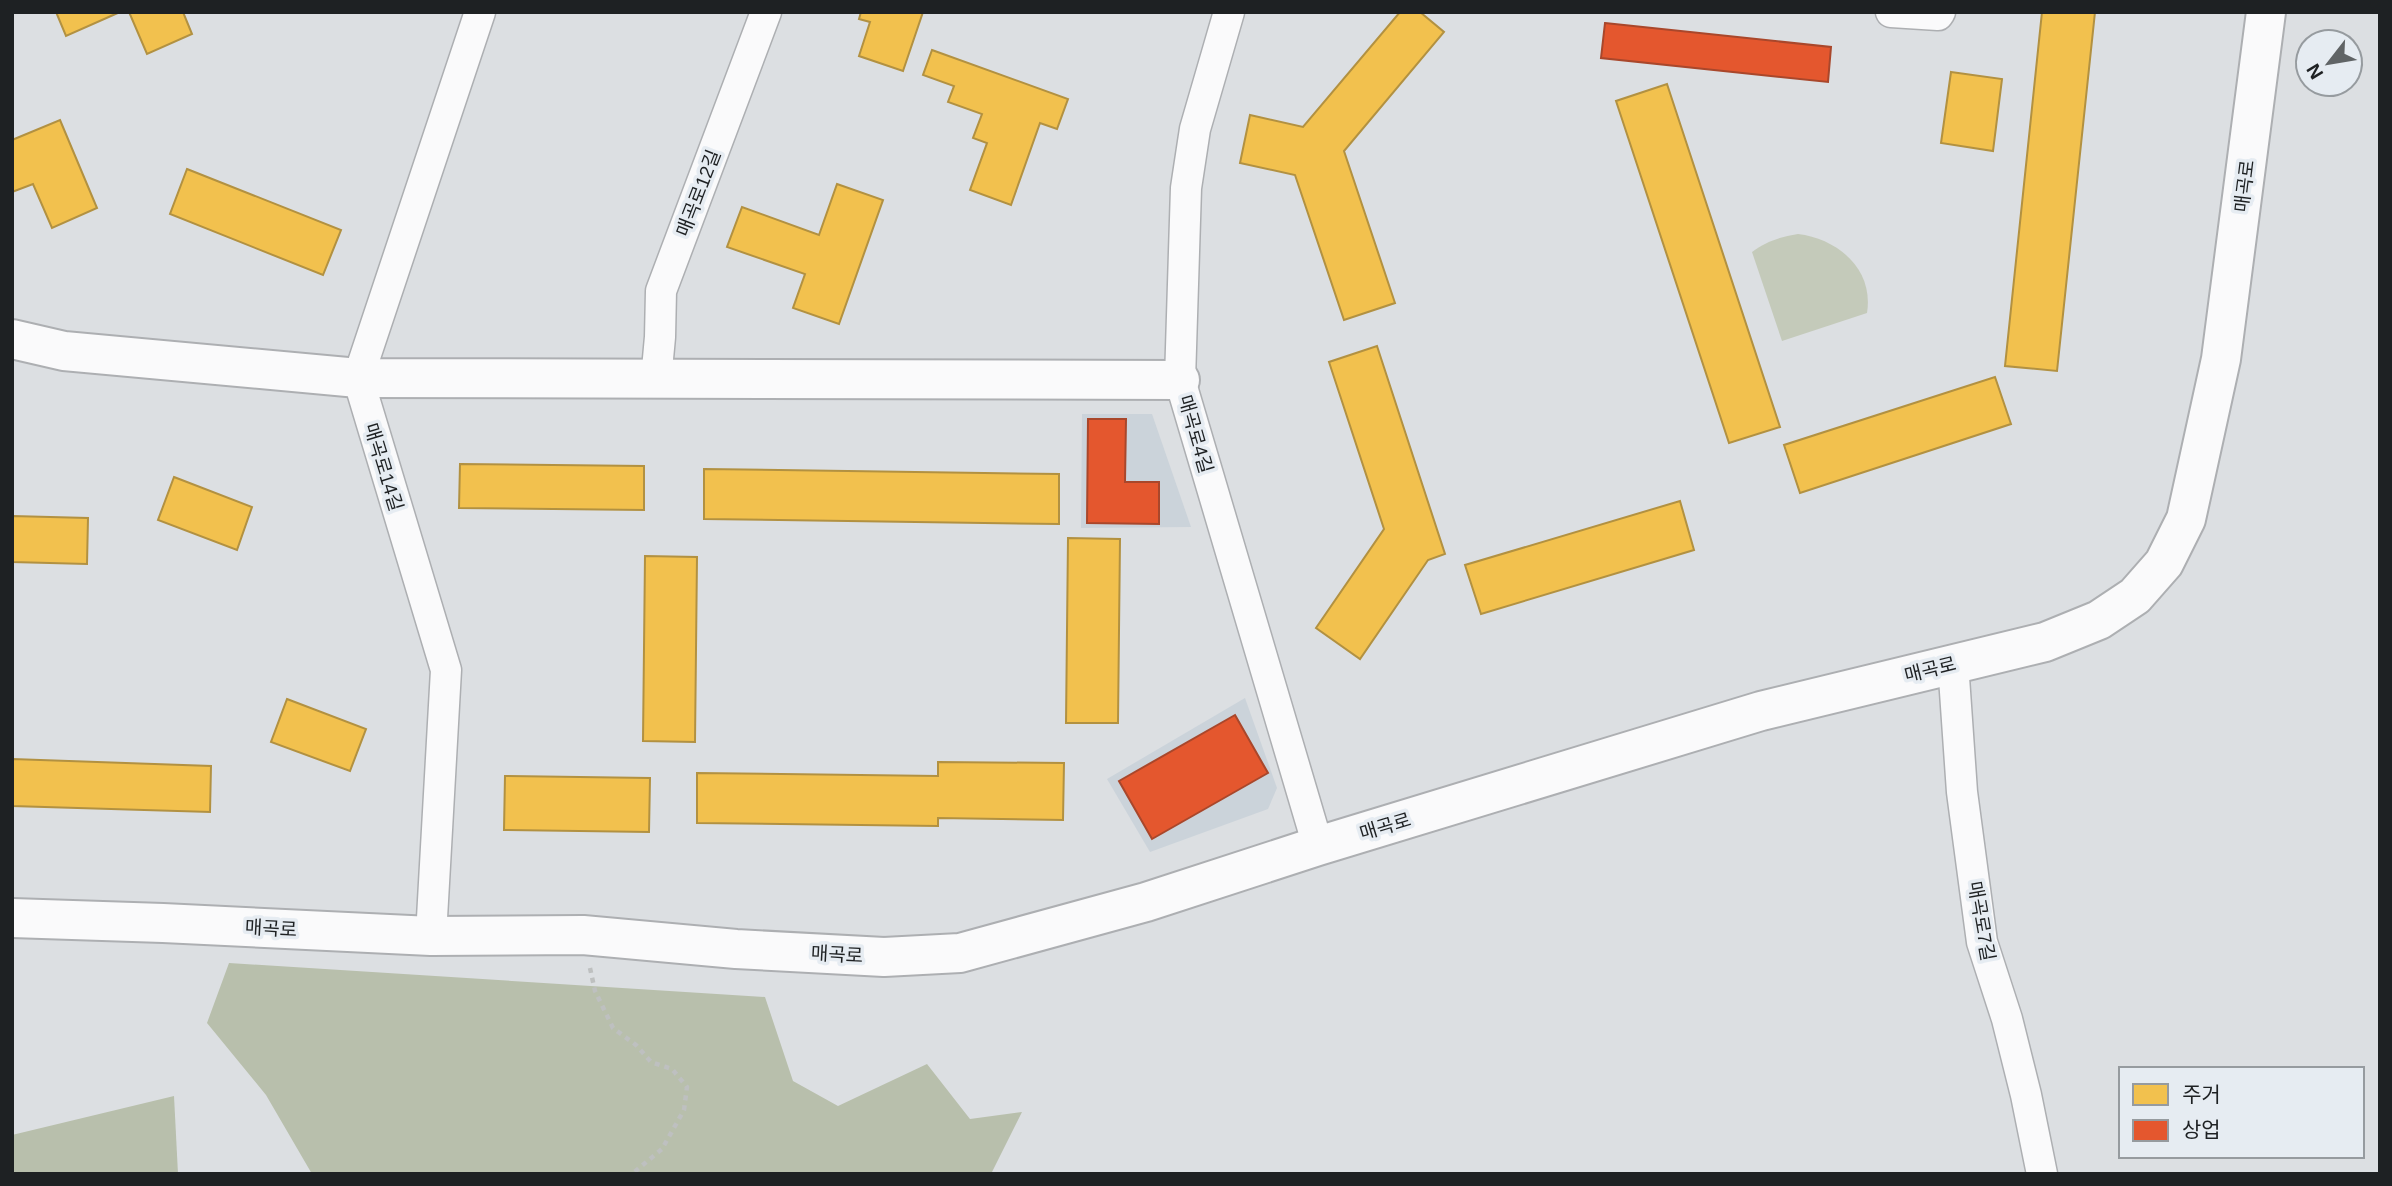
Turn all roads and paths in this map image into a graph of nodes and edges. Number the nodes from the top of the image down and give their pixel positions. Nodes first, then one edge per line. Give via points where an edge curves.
1 (480, 12) edge
2 (766, 12) edge
3 (1229, 12) edge
4 (1891, 12) edge
5 (1940, 12) edge
6 (2266, 12) edge
7 (12, 339) edge
8 (358, 378) junction
9 (656, 380) junction
10 (1180, 380) junction
11 (1953, 663) junction
12 (1318, 846) junction
13 (12, 918) edge
14 (583, 935) junction
15 (431, 936) junction
16 (632, 1174) edge
17 (2042, 1174) edge

1 - 8 street
2 - 9 street, 매곡로12길 via 661,291
3 - 10 street, 매곡로4길 via 1195,129 1186,188
4 - 5 street
6 - 11 street, 매곡로 via 2221,359 2186,519 2164,563 2135,596 2099,620 2045,642
7 - 8 street via 64,351
8 - 9 street
8 - 15 street, 매곡로14길 via 446,670
9 - 10 street
10 - 12 street, 매곡로4길
11 - 12 street, 매곡로 via 1761,711
11 - 17 street, 매곡로7길 via 1962,792 1982,942 2007,1019
12 - 14 street, 매곡로 via 1146,902 960,953 870,956
13 - 15 street, 매곡로
14 - 15 street, 매곡로
14 - 16 path via 595,991 613,1028 651,1062 671,1069 687,1087 684,1110 662,1149

